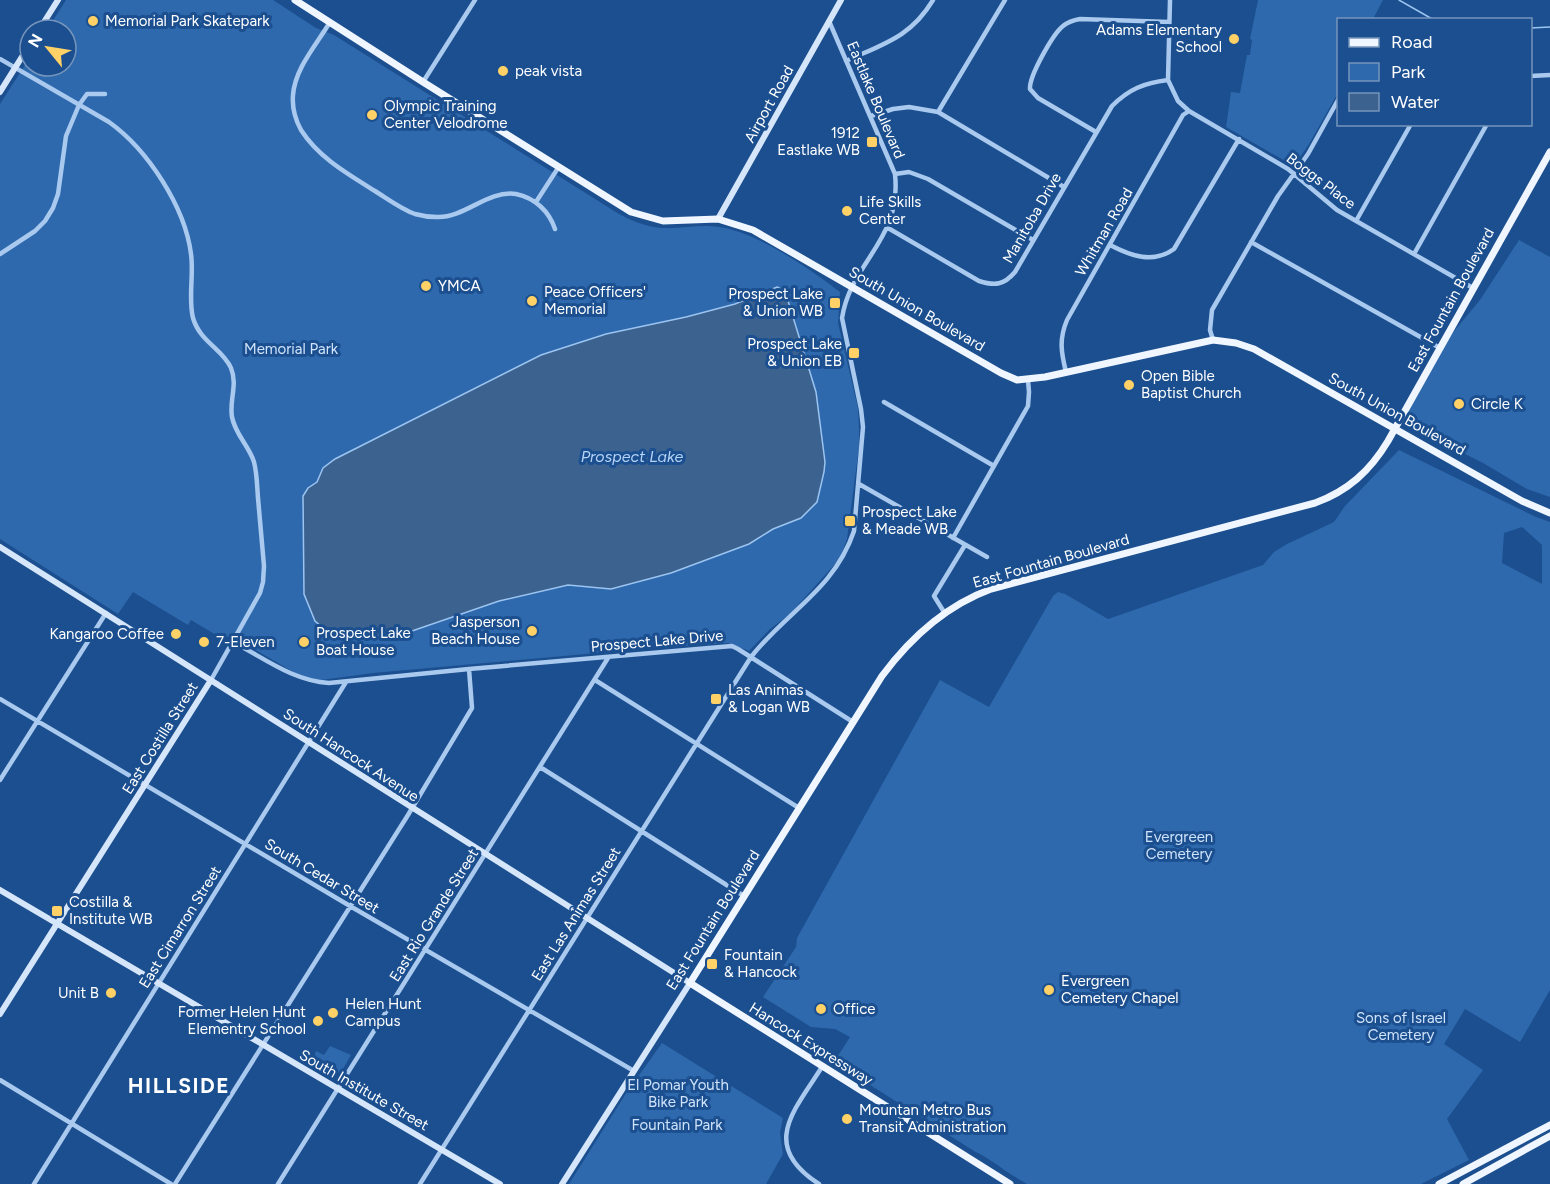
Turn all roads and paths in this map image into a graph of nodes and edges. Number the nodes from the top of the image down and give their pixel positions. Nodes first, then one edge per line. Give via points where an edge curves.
1 (58, 0) edge
2 (296, 0) edge
3 (475, 0) edge
4 (840, 0) edge
5 (933, 0) edge
6 (1005, 0) edge
7 (1170, 0) edge
8 (47, 18) edge
9 (829, 21) junction
10 (330, 22) junction
11 (1169, 22) junction
12 (0, 59) edge
13 (846, 61) junction
14 (18, 63) edge
15 (15, 68) junction
16 (1550, 75) edge
17 (1532, 76) edge
18 (1168, 80) junction
19 (423, 82) junction
20 (0, 92) edge
21 (105, 94) dead end
22 (1337, 102) edge
23 (79, 105) junction
24 (1189, 111) junction
25 (938, 112) junction
26 (871, 116) junction
27 (1410, 126) edge
28 (1485, 126) edge
29 (1096, 132) junction
30 (1239, 139) junction
31 (1550, 152) edge
32 (558, 168) junction
33 (1294, 173) junction
34 (895, 174) junction
35 (1064, 187) junction
36 (536, 202) junction
37 (718, 219) junction
38 (1356, 221) junction
39 (888, 228) junction
40 (555, 229) dead end
41 (1033, 240) junction
42 (1251, 242) junction
43 (1110, 245) junction
44 (0, 254) edge
45 (1414, 254) junction
46 (852, 287) junction
47 (1473, 288) junction
48 (1213, 340) junction
49 (1440, 348) junction
50 (1066, 372) junction
51 (1028, 380) junction
52 (884, 402) dead end
53 (1395, 428) junction
54 (994, 466) junction
55 (859, 484) junction
56 (1550, 513) edge
57 (953, 537) junction
58 (965, 544) junction
59 (0, 547) edge
60 (987, 557) dead end
61 (945, 612) junction
62 (106, 613) junction
63 (233, 642) junction
64 (608, 657) junction
65 (751, 657) junction
66 (468, 669) junction
67 (211, 680) junction
68 (595, 680) junction
69 (346, 682) junction
70 (0, 699) edge
71 (37, 721) junction
72 (853, 723) junction
73 (309, 742) junction
74 (696, 744) junction
75 (540, 767) junction
76 (0, 780) edge
77 (145, 784) junction
78 (412, 808) junction
79 (799, 808) junction
80 (642, 831) junction
81 (245, 844) junction
82 (486, 855) junction
83 (0, 890) edge
84 (744, 896) junction
85 (350, 906) junction
86 (587, 919) junction
87 (57, 924) junction
88 (426, 951) junction
89 (690, 983) junction
90 (158, 984) junction
91 (529, 1011) junction
92 (0, 1014) edge
93 (263, 1045) junction
94 (822, 1067) junction
95 (634, 1071) junction
96 (0, 1080) edge
97 (338, 1088) junction
98 (71, 1124) junction
99 (1550, 1125) edge
100 (1550, 1136) edge
101 (442, 1150) junction
102 (34, 1184) edge
103 (173, 1184) edge
104 (278, 1184) edge
105 (420, 1184) edge
106 (500, 1184) edge
107 (562, 1184) edge
108 (819, 1184) edge
109 (1010, 1184) edge
110 (1439, 1184) edge
111 (1463, 1184) edge

1 - 8 main road
2 - 10 main road, South Union Boulevard
3 - 19 street
4 - 9 main road, Airport Road
5 - 13 street via 921,19 902,35
6 - 25 street
7 - 11 street
9 - 13 street, Eastlake Boulevard
9 - 37 main road, Airport Road
10 - 19 main road, South Union Boulevard
10 - 36 street via 298,73 293,94 298,124 324,156 421,216 452,215 506,194
11 - 18 street
11 - 29 street via 1080,19 1058,31 1031,78 1030,89 1038,98
12 - 15 street, East Costilla Street
13 - 26 street, Eastlake Boulevard
14 - 15 main road
15 - 20 main road
15 - 23 street, East Costilla Street
16 - 17 street
18 - 24 street, Boggs Place via 1178,101
18 - 29 street, Manitoba Drive via 1141,85 1122,96
19 - 32 main road, South Union Boulevard
21 - 23 street via 90,93
22 - 33 street
23 - 44 street via 64,144 53,208 35,231
23 - 63 street, East Costilla Street via 125,134 177,208 190,245 194,319 204,338 230,366 235,383 232,420 250,453 255,472 264,566 260,593
24 - 30 street, Boggs Place
24 - 43 street, Whitman Road via 1183,115
25 - 26 street via 909,107
25 - 35 street
26 - 34 street, Eastlake Boulevard
27 - 38 street
28 - 45 street
29 - 35 street, Manitoba Drive
30 - 33 street, Boggs Place
30 - 43 street via 1174,249 1147,258
31 - 47 main road, East Fountain Boulevard
32 - 36 street
32 - 37 main road, South Union Boulevard via 638,215 663,221
33 - 38 street, Boggs Place via 1336,210
33 - 42 street
34 - 39 street, Eastlake Boulevard via 895,199
34 - 41 street via 909,172 928,179
35 - 41 street, Manitoba Drive
36 - 40 street
37 - 46 main road, South Union Boulevard via 753,230
38 - 45 street, Boggs Place
39 - 41 street, Manitoba Drive via 990,285 1007,281
39 - 46 street, Eastlake Boulevard
42 - 48 street via 1212,310
42 - 49 street
43 - 50 street, Whitman Road via 1063,329 1061,353
45 - 47 street, Boggs Place
46 - 51 main road, South Union Boulevard via 1001,373
46 - 55 street via 842,318 862,418
47 - 49 main road, East Fountain Boulevard
48 - 50 main road, South Union Boulevard
48 - 53 main road, South Union Boulevard via 1254,349
49 - 53 main road, East Fountain Boulevard
50 - 51 main road, South Union Boulevard
51 - 54 street via 1028,406
52 - 54 street
53 - 56 main road, South Union Boulevard
53 - 61 main road, East Fountain Boulevard via 1370,467 1348,487 1328,498 991,590
54 - 57 street
55 - 57 street
55 - 65 street via 854,531 838,565
57 - 58 street
58 - 60 street
58 - 61 street via 934,596
59 - 62 main road, South Hancock Avenue
61 - 72 main road, East Fountain Boulevard via 901,652
62 - 67 main road, South Hancock Avenue
62 - 71 street
63 - 67 street, East Costilla Street
63 - 69 street, Prospect Lake Drive via 303,680
64 - 65 street, Prospect Lake Drive via 726,646
64 - 66 street, Prospect Lake Drive
64 - 68 street, East Rio Grande Street
65 - 72 street, Prospect Lake Drive
65 - 74 street, East Las Animas Street
66 - 69 street, Prospect Lake Drive
66 - 78 street via 472,708
67 - 73 main road, South Hancock Avenue
67 - 77 main road, East Costilla Street
68 - 74 street
68 - 75 street, East Rio Grande Street
69 - 73 street, East Cimarron Street
70 - 71 street, South Cedar Street
71 - 76 street
71 - 77 street, South Cedar Street
72 - 79 main road, East Fountain Boulevard
73 - 78 main road, South Hancock Avenue
73 - 81 street, East Cimarron Street
74 - 79 street
74 - 80 street, East Las Animas Street
75 - 80 street
75 - 82 street, East Rio Grande Street
77 - 81 street, South Cedar Street
77 - 87 main road, East Costilla Street
78 - 82 main road, South Hancock Avenue
78 - 85 street
79 - 84 main road, East Fountain Boulevard
80 - 84 street
80 - 86 street, East Las Animas Street
81 - 85 street, South Cedar Street
81 - 90 street, East Cimarron Street
82 - 86 main road, South Hancock Avenue
82 - 88 street, East Rio Grande Street
83 - 87 main road, South Institute Street
84 - 89 main road, East Fountain Boulevard
85 - 88 street, South Cedar Street
85 - 93 street
86 - 89 main road, South Hancock Avenue
86 - 91 street, East Las Animas Street
87 - 90 main road, South Institute Street
87 - 92 main road, East Costilla Street
88 - 91 street, South Cedar Street
88 - 97 street, East Rio Grande Street
89 - 94 main road, Hancock Expressway
89 - 95 main road, East Fountain Boulevard
90 - 93 main road, South Institute Street
90 - 98 street, East Cimarron Street
91 - 95 street, South Cedar Street
91 - 101 street, East Las Animas Street
93 - 97 main road, South Institute Street
93 - 103 street
94 - 108 street via 786,1130 787,1149 794,1164
94 - 109 main road, Hancock Expressway
95 - 107 main road, East Fountain Boulevard
96 - 98 street
97 - 101 main road, South Institute Street
97 - 104 street, East Rio Grande Street
98 - 102 street, East Cimarron Street
98 - 103 street
99 - 110 main road
100 - 111 main road
101 - 105 street, East Las Animas Street
101 - 106 main road, South Institute Street

